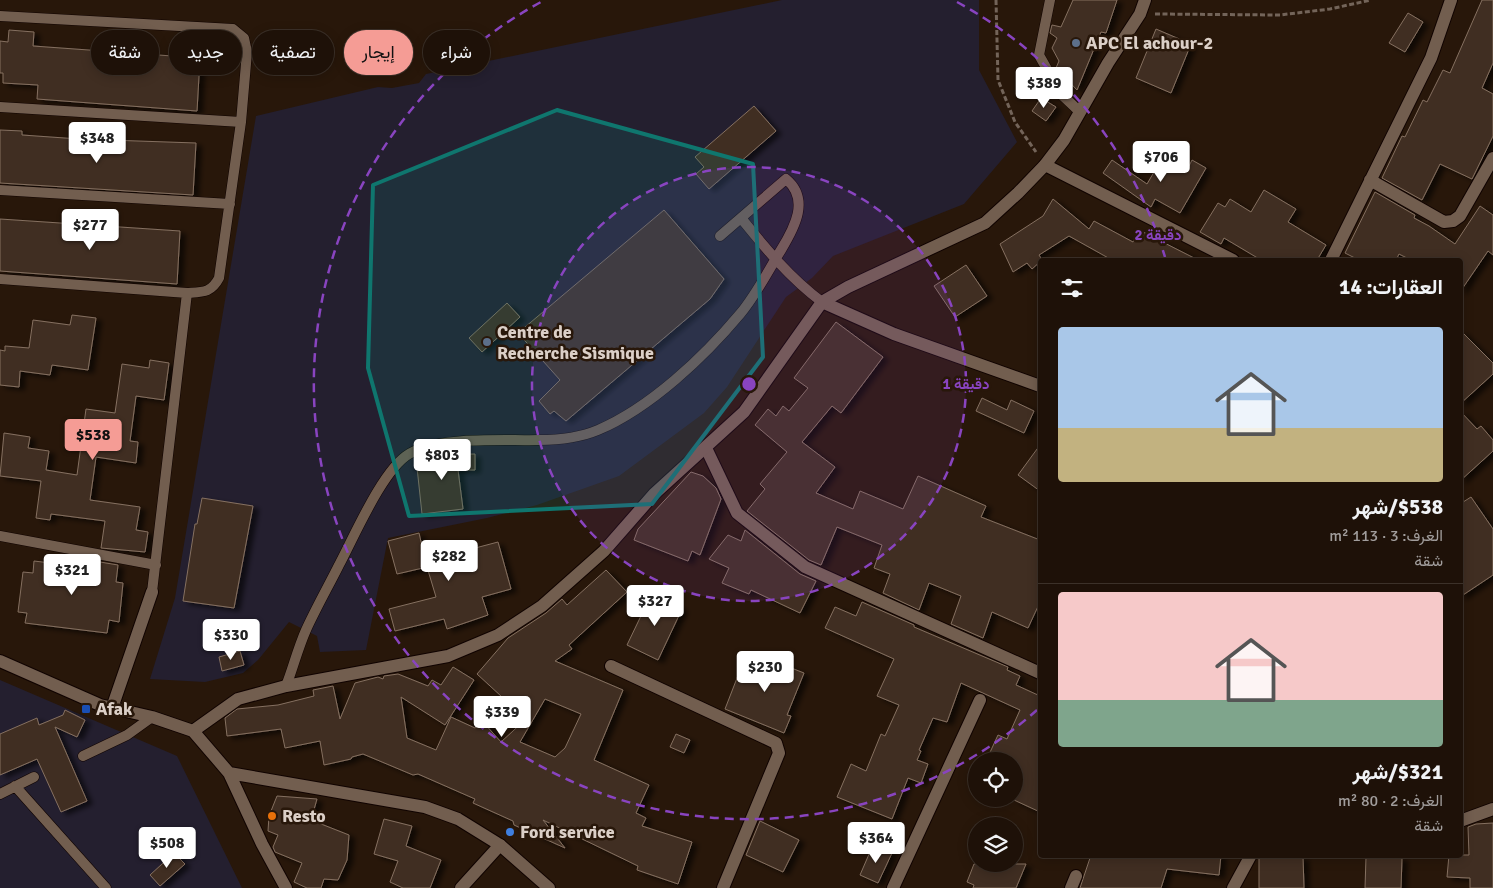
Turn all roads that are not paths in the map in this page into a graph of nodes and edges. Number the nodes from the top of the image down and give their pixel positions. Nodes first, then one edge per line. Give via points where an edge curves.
1 (1050, 0) edge
2 (1145, 0) edge
3 (1451, 0) edge
4 (0, 16) edge
5 (0, 107) edge
6 (1080, 112) junction
7 (241, 122) junction
8 (1493, 158) edge
9 (1045, 165) junction
10 (1370, 180) junction
11 (0, 190) edge
12 (230, 204) junction
13 (741, 218) junction
14 (720, 236) dead end
15 (1229, 258) edge
16 (1331, 258) edge
17 (775, 260) junction
18 (0, 279) edge
19 (187, 293) junction
20 (822, 302) junction
21 (1038, 385) edge
22 (706, 448) junction
23 (0, 536) edge
24 (156, 565) junction
25 (152, 592) joint
26 (0, 661) edge
27 (611, 666) dead end
28 (1038, 672) edge
29 (286, 686) junction
30 (980, 700) dead end
31 (112, 708) junction
32 (152, 717) junction
33 (194, 731) junction
34 (83, 756) dead end
35 (229, 773) junction
36 (34, 777) dead end
37 (15, 786) junction
38 (0, 794) edge
39 (1493, 809) edge
40 (1463, 820) edge
41 (500, 845) junction
42 (1249, 858) edge
43 (1076, 876) dead end
44 (106, 888) edge
45 (286, 888) edge
46 (461, 888) edge
47 (549, 888) edge
48 (723, 888) edge
49 (893, 888) edge
50 (1070, 888) edge
51 (1233, 888) edge

1 - 6 lane via 1039,55 1061,94
2 - 6 street via 1140,14
3 - 10 street via 1431,58
4 - 7 lane via 232,29 244,38 247,52
5 - 7 lane
6 - 9 street
7 - 12 lane
8 - 10 street via 1460,216 1453,221 1444,222
9 - 15 street
9 - 20 street via 985,223 848,286
10 - 16 street
11 - 12 lane
12 - 19 lane via 220,278 207,292
13 - 14 lane
13 - 17 lane
13 - 17 lane via 786,179 792,184 799,196 800,210
17 - 20 lane
17 - 29 lane via 741,313 710,346 636,410 598,430 568,439 432,445 408,454 391,471 373,501 306,630
18 - 19 lane
19 - 24 lane
20 - 21 street via 894,334
20 - 22 street via 744,412
22 - 28 street via 737,513 805,568
22 - 29 street via 654,494 604,551 542,606 498,635 448,656
23 - 24 lane
24 - 25 lane
25 - 31 street
26 - 31 street
27 - 48 street via 776,743 779,753
29 - 33 street via 238,699
30 - 49 street
31 - 32 street
32 - 33 street
32 - 34 lane via 128,735
33 - 35 street
35 - 41 street via 425,807 458,819
35 - 45 street
36 - 37 lane
37 - 38 lane
37 - 44 lane
39 - 40 street
41 - 46 street
41 - 47 street
42 - 51 street
43 - 50 street

